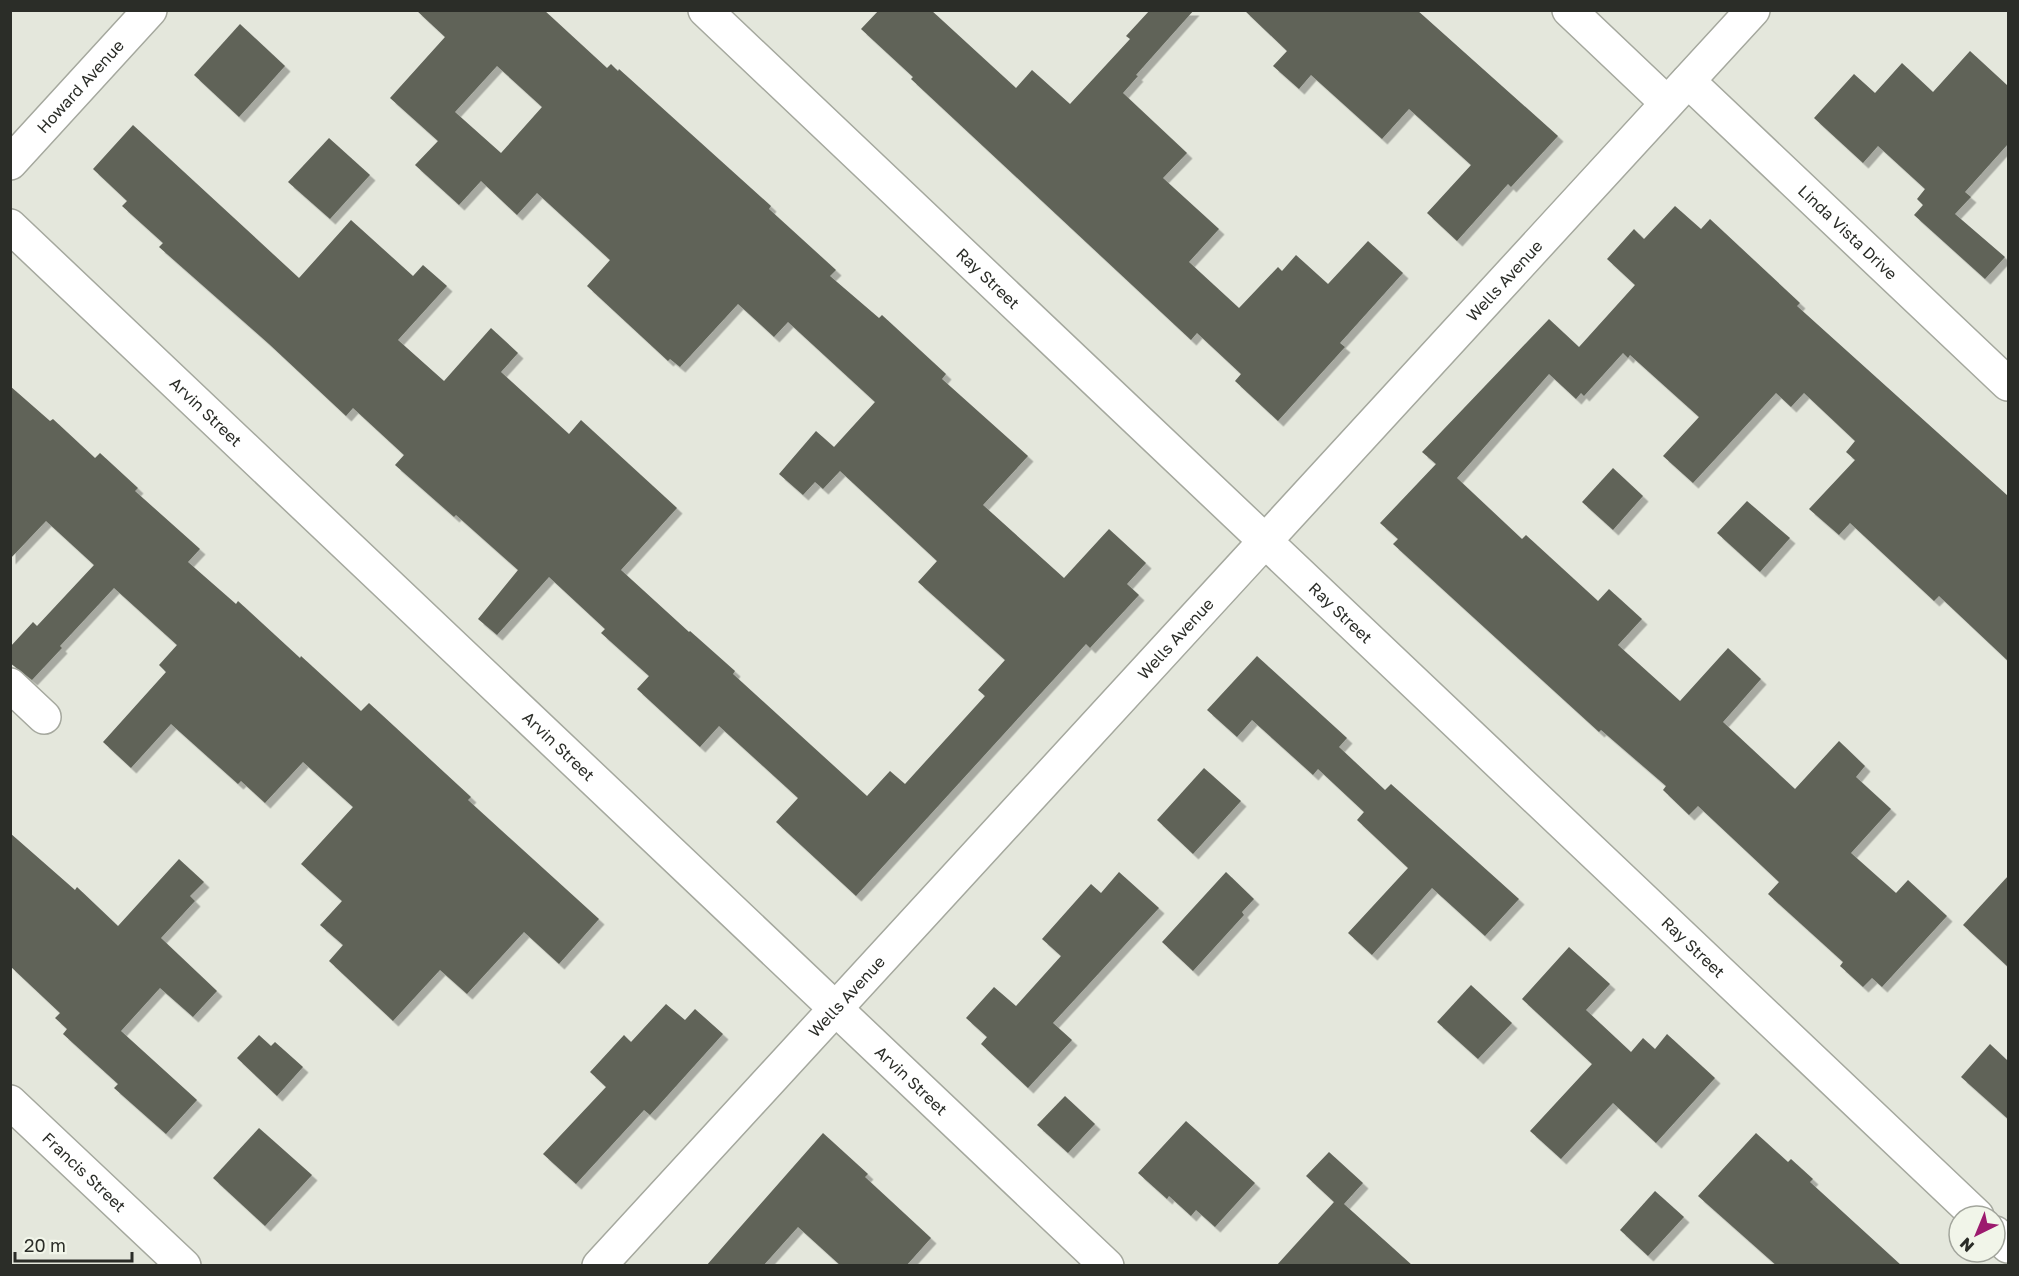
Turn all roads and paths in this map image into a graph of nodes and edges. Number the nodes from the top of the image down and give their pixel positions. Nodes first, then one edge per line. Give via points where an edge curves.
1 (150, 10) edge
2 (705, 10) edge
3 (1569, 10) edge
4 (1753, 10) edge
5 (1678, 92) junction
6 (10, 163) edge
7 (10, 226) edge
8 (2008, 384) edge
9 (1265, 541) junction
10 (10, 685) edge
11 (44, 717) dead end
12 (836, 1008) junction
13 (10, 1102) edge
14 (1964, 1204) edge
15 (184, 1266) edge
16 (599, 1266) edge
17 (1107, 1266) edge

1 - 6 street, Howard Avenue
2 - 9 street, Ray Street
3 - 5 street, Linda Vista Drive
4 - 5 street, Wells Avenue
5 - 8 street, Linda Vista Drive
5 - 9 street, Wells Avenue
7 - 12 street, Arvin Street
9 - 12 street, Wells Avenue
9 - 14 street, Ray Street
10 - 11 street
12 - 16 street, Wells Avenue
12 - 17 street, Arvin Street
13 - 15 street, Francis Street

